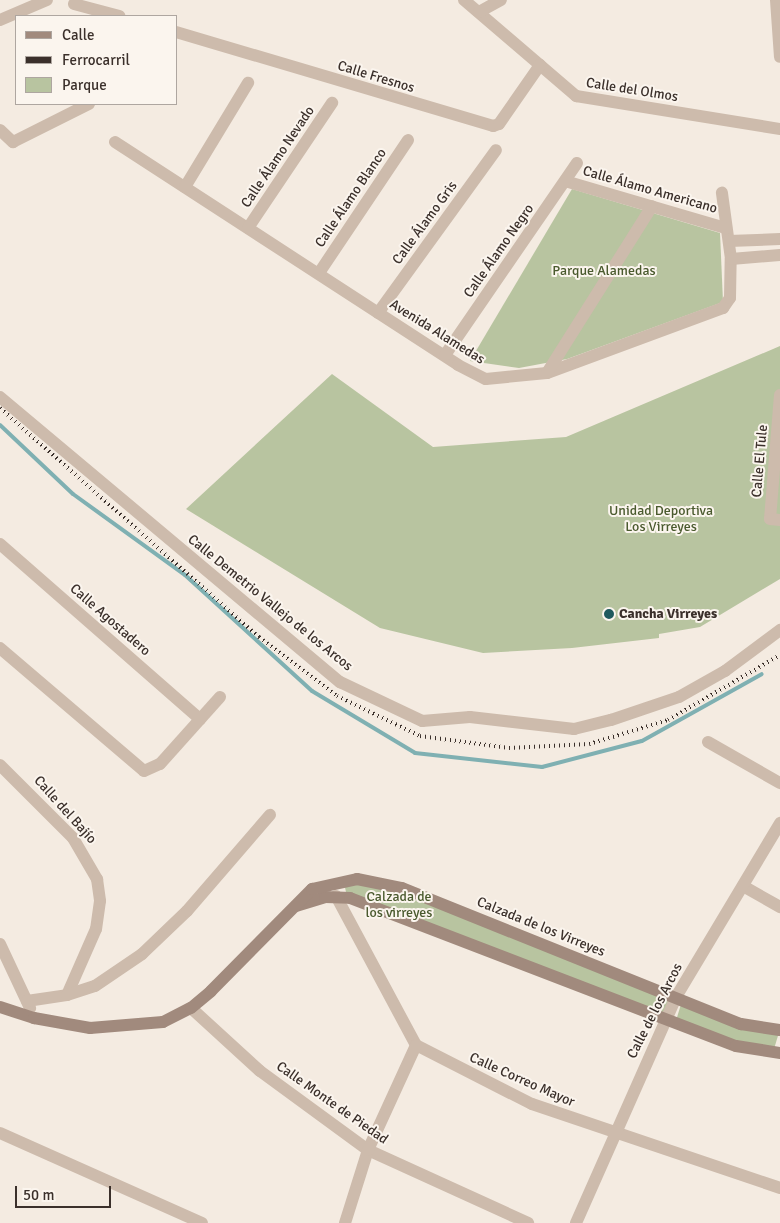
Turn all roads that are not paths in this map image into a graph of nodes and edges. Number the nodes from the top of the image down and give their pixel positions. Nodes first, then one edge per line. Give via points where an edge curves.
1 (47, 0) edge
2 (464, 0) edge
3 (501, 0) edge
4 (776, 0) edge
5 (73, 2) edge
6 (479, 12) junction
7 (80, 15) edge
8 (116, 15) edge
9 (0, 20) edge
10 (178, 33) edge
11 (780, 56) edge
12 (540, 66) junction
13 (248, 83) dead end
14 (332, 103) dead end
15 (87, 105) edge
16 (780, 129) edge
17 (0, 130) edge
18 (408, 140) dead end
19 (115, 142) dead end
20 (496, 150) dead end
21 (577, 163) dead end
22 (565, 181) junction
23 (185, 187) junction
24 (722, 193) dead end
25 (652, 206) junction
26 (248, 228) junction
27 (726, 228) junction
28 (780, 239) edge
29 (729, 241) junction
30 (780, 255) edge
31 (731, 259) junction
32 (319, 273) junction
33 (378, 313) junction
34 (445, 355) junction
35 (547, 373) junction
36 (780, 395) edge
37 (0, 397) edge
38 (780, 520) edge
39 (0, 544) edge
40 (780, 630) edge
41 (0, 648) edge
42 (220, 698) dead end
43 (200, 719) junction
44 (708, 742) dead end
45 (0, 765) edge
46 (780, 783) edge
47 (270, 815) dead end
48 (780, 823) edge
49 (742, 886) junction
50 (336, 896) junction
51 (293, 906) junction
52 (780, 907) edge
53 (0, 944) edge
54 (67, 995) junction
55 (676, 997) junction
56 (27, 1001) junction
57 (0, 1006) edge
58 (191, 1008) junction
59 (34, 1018) junction
60 (667, 1018) junction
61 (780, 1030) edge
62 (416, 1045) junction
63 (780, 1053) edge
64 (0, 1134) edge
65 (612, 1134) junction
66 (368, 1150) junction
67 (780, 1188) edge
68 (202, 1223) edge
69 (345, 1223) edge
70 (528, 1223) edge
71 (576, 1223) edge

1 - 9 street
2 - 6 street, Calle del Olmos
3 - 6 street
4 - 11 street
5 - 7 street
5 - 8 street
6 - 12 street, Calle del Olmos
10 - 12 street, Calle Fresnos via 493,126 499,124
12 - 16 street, Calle del Olmos via 565,89 588,100
13 - 23 street
14 - 26 street, Calle Álamo Nevado
15 - 17 street via 13,142
18 - 32 street, Calle Álamo Blanco
19 - 23 street, Avenida Alamedas
20 - 33 street, Calle Álamo Gris
21 - 22 street, Calle Álamo Negro
22 - 25 street, Calle Álamo Americano
22 - 34 street, Calle Álamo Negro
23 - 26 street, Avenida Alamedas
24 - 27 street, Avenida Alamedas
25 - 27 street, Calle Álamo Americano
25 - 35 street
26 - 32 street, Avenida Alamedas
27 - 29 street, Avenida Alamedas
28 - 29 street
29 - 31 street, Avenida Alamedas
30 - 31 street
31 - 35 street, Avenida Alamedas via 730,298 723,308
32 - 33 street, Avenida Alamedas
33 - 34 street, Avenida Alamedas
34 - 35 street, Avenida Alamedas via 486,379
36 - 38 street, Calle El Tule via 770,519
37 - 40 street, Calle Demetrio Vallejo de los Arcos via 340,682 422,721 470,717 574,729 611,720 679,697 725,671
39 - 43 street, Calle Agostadero
41 - 43 street via 140,770 154,769
42 - 43 street
44 - 46 street
45 - 54 street, Calle del Bajío via 73,838 97,879 100,901 96,929
47 - 54 street via 187,911 142,954 95,986
48 - 49 street, Calle de los Arcos
49 - 52 street
49 - 55 street, Calle de los Arcos
50 - 51 street
50 - 60 street via 436,929
50 - 62 street
51 - 55 street, Calzada de los Virreyes via 324,883 373,881 402,888
51 - 58 street, Calzada de los Virreyes
53 - 56 street
54 - 56 street
55 - 60 street, Calle de los Arcos
55 - 61 street, Calzada de los Virreyes via 740,1024
56 - 59 street
57 - 59 street, Calzada de los Virreyes
58 - 59 street, Calzada de los Virreyes via 163,1022 136,1027 90,1028
58 - 66 street, Calle Monte de Piedad via 267,1077
60 - 63 street via 736,1046
60 - 65 street, Calle de los Arcos
62 - 65 street, Calle Correo Mayor via 532,1104
62 - 66 street
64 - 68 street
65 - 67 street, Calle Correo Mayor
65 - 71 street, Calle de los Arcos
66 - 69 street
66 - 70 street, Calle Monte de Piedad

